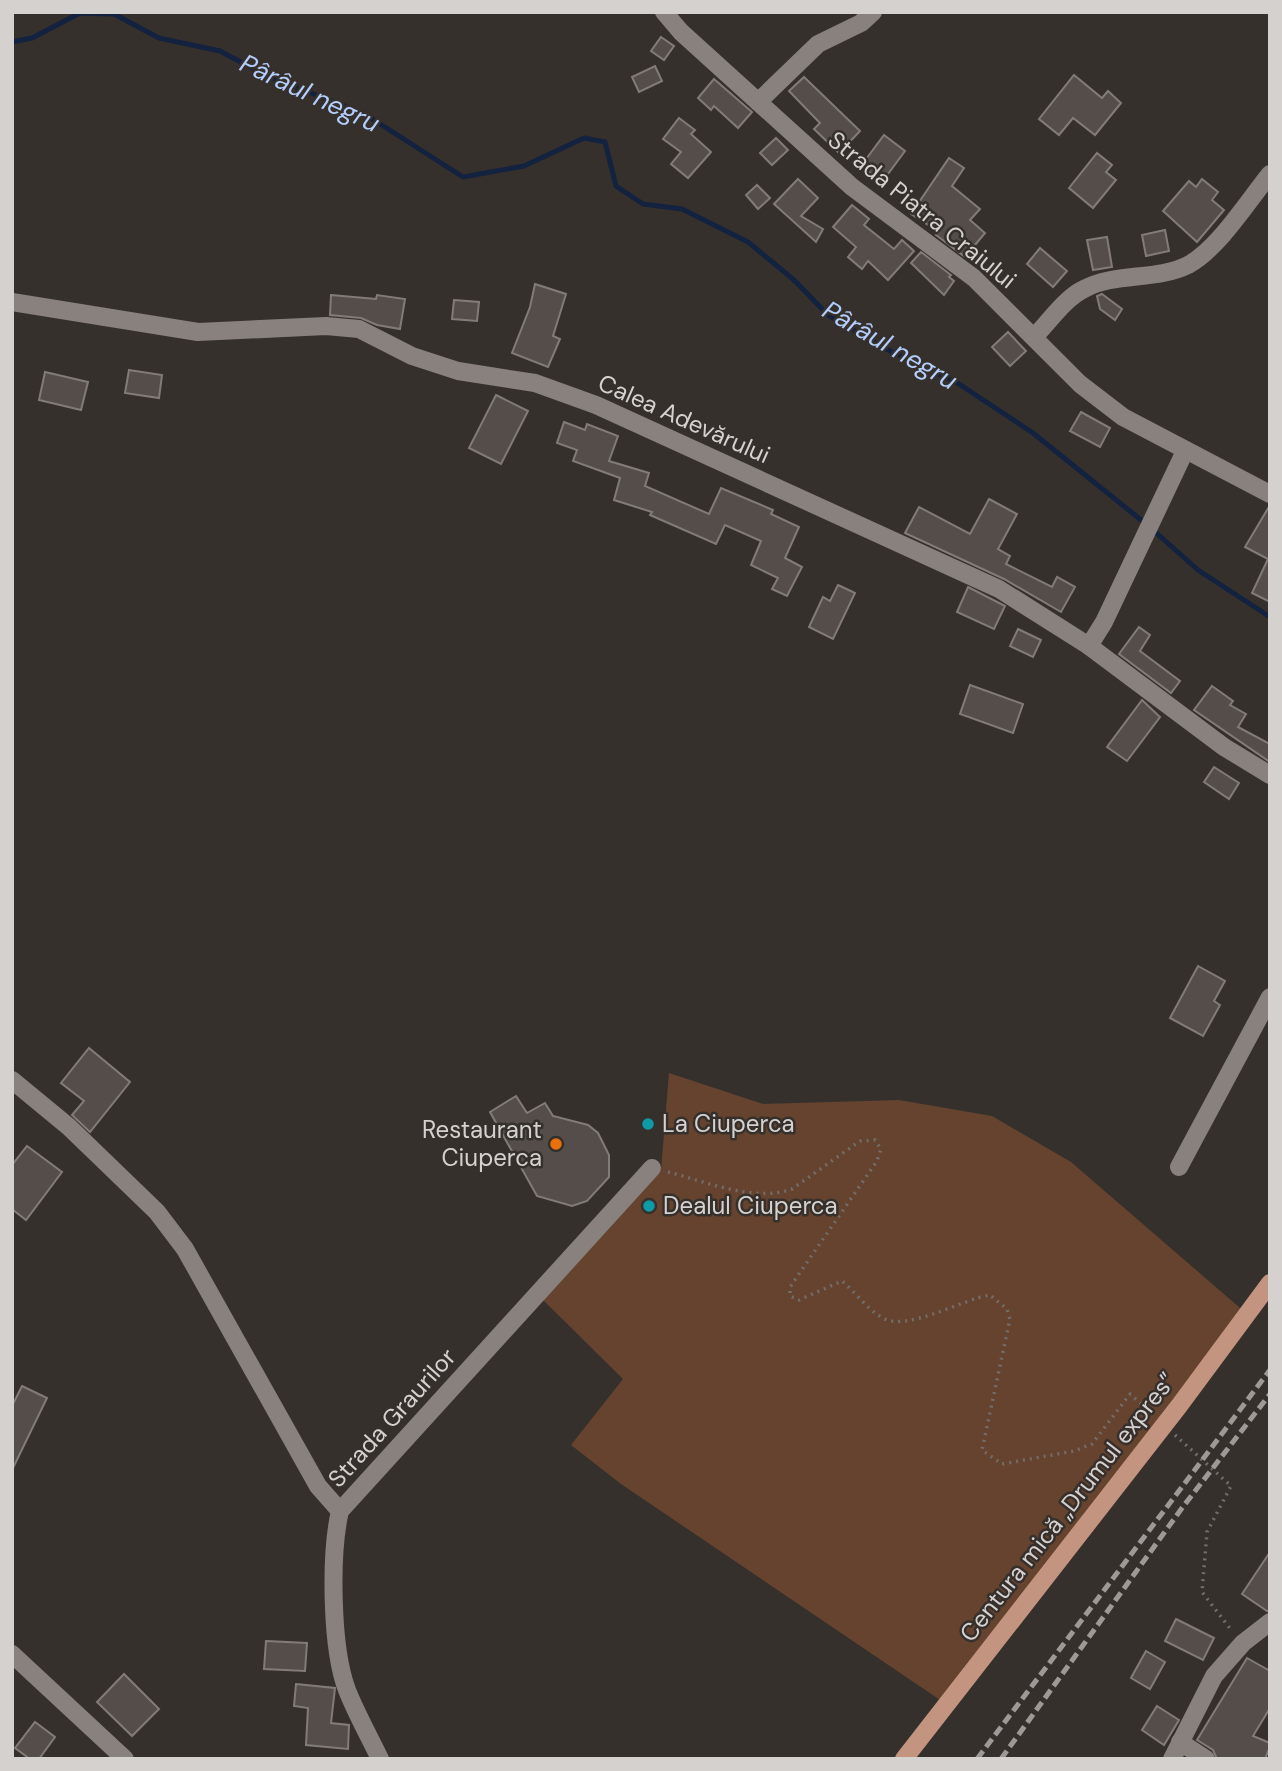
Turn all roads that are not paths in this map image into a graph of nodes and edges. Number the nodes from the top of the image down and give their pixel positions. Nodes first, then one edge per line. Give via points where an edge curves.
1 (664, 12) edge
2 (873, 12) edge
3 (758, 102) junction
4 (1270, 174) edge
5 (12, 302) edge
6 (1034, 337) junction
7 (1185, 451) junction
8 (1270, 494) edge
9 (1089, 646) junction
10 (1270, 775) edge
11 (1270, 998) edge
12 (12, 1080) edge
13 (1179, 1167) dead end
14 (652, 1168) road end
15 (1270, 1283) edge
16 (340, 1511) junction
17 (1270, 1622) edge
18 (12, 1654) edge
19 (1176, 1751) edge
20 (125, 1759) edge
21 (380, 1759) edge
22 (904, 1759) edge
23 (1206, 1759) edge

1 - 3 street, Strada Piatra Craiului
2 - 3 street via 818,44
3 - 6 street, Strada Piatra Craiului via 852,187 974,278
4 - 6 street via 1211,247 1190,264 1081,290
5 - 9 street, Calea Adevărului via 198,332 326,326 359,330 412,356 458,371 535,383 596,405 999,589
6 - 7 street, Strada Piatra Craiului via 1080,384 1123,417
7 - 8 street, Strada Piatra Craiului
7 - 9 street
9 - 10 street, Calea Adevărului via 1224,747
11 - 13 street
12 - 16 street via 158,1212 185,1249 318,1486
14 - 16 street, Strada Graurilor
15 - 22 main road, Centura mică „Drumul expres”
16 - 21 street, Strada Graurilor via 333,1540 338,1646 346,1688
17 - 19 street via 1243,1643 1214,1676
18 - 20 street
19 - 23 street

